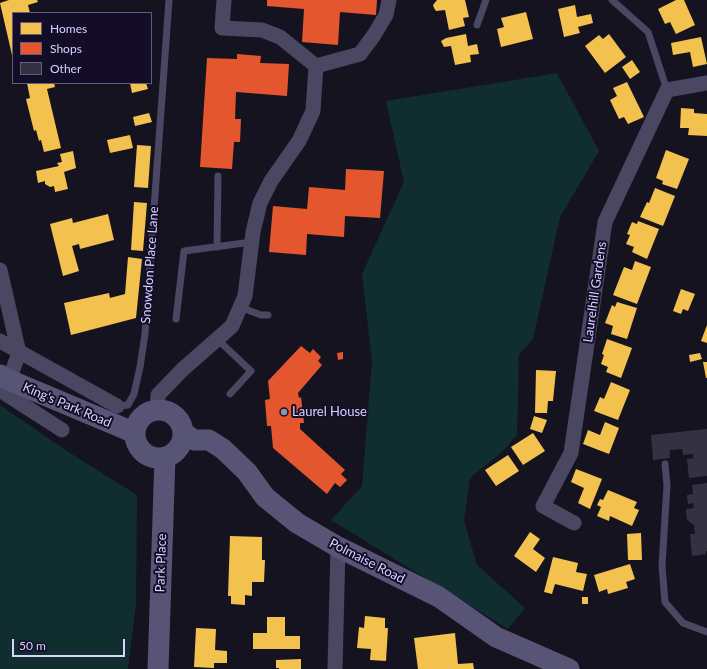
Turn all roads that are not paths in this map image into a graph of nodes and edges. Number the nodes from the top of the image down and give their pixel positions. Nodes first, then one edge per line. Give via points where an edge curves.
1 (169, 0) edge
2 (224, 0) edge
3 (389, 0) edge
4 (486, 0) edge
5 (612, 0) edge
6 (477, 25) dead end
7 (316, 66) junction
8 (707, 83) edge
9 (667, 90) junction
10 (218, 176) dead end
11 (252, 242) junction
12 (217, 247) junction
13 (0, 270) edge
14 (240, 307) junction
15 (268, 315) dead end
16 (176, 319) dead end
17 (217, 339) junction
18 (0, 341) edge
19 (19, 353) junction
20 (3, 382) edge
21 (230, 394) dead end
22 (117, 406) joint
23 (157, 410) junction
24 (62, 430) dead end
25 (184, 433) junction
26 (135, 434) junction
27 (165, 457) junction
28 (666, 464) dead end
29 (574, 523) dead end
30 (338, 547) junction
31 (707, 632) edge
32 (158, 669) edge
33 (335, 669) edge
34 (569, 669) edge

1 - 22 lane, Snowdon Place Lane via 145,334 134,394 128,405
2 - 7 street via 222,28 262,30 280,37
3 - 7 street via 386,15 360,54
4 - 6 lane
5 - 9 lane via 648,32
7 - 11 street via 313,111 300,141 271,181 260,203
8 - 9 street
9 - 29 street, Laurelhill Gardens via 605,222 571,453 543,506
10 - 12 lane
11 - 12 lane
11 - 14 street via 245,296
12 - 16 lane via 184,251
13 - 19 street
14 - 15 lane
14 - 17 street via 232,326
17 - 21 lane via 251,371
17 - 23 street via 158,395
18 - 19 street, Snowdon Place Lane
19 - 20 street
19 - 22 street, Snowdon Place Lane
20 - 24 street
20 - 26 street, King's Park Road
23 - 25 street via 166,410 173,414 182,424
23 - 26 street via 144,415 138,422
25 - 27 street via 179,447 173,454
25 - 30 street, Polmaise Road via 194,440 209,440 223,449 247,472 265,497 297,523
26 - 27 street via 137,444 146,454 158,458
27 - 32 street, Park Place
28 - 31 lane via 662,566 665,602 683,623
30 - 33 street
30 - 34 street, Polmaise Road via 439,597 496,637

